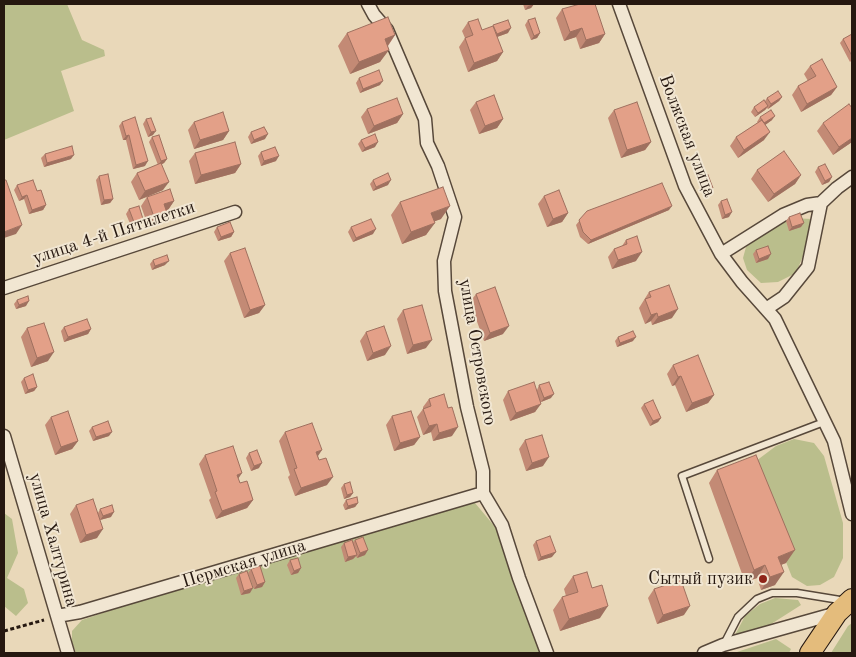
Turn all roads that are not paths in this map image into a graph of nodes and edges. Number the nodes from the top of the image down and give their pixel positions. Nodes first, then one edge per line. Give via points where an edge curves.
1 (368, 4) edge
2 (619, 4) edge
3 (852, 177) edge
4 (821, 203) junction
5 (235, 212) dead end
6 (721, 254) junction
7 (4, 288) edge
8 (766, 309) junction
9 (824, 422) junction
10 (4, 436) edge
11 (483, 493) junction
12 (852, 514) edge
13 (709, 559) dead end
14 (847, 605) edge
15 (57, 616) junction
16 (723, 645) junction
17 (68, 653) edge
18 (547, 653) edge
19 (704, 653) edge
20 (810, 653) edge

1 - 11 street, улица Островского via 387,30 425,119 426,143 438,166 455,217 444,261 445,292 483,471
2 - 6 street, Волжская улица via 684,186
3 - 4 street
4 - 6 street via 783,215
4 - 8 street via 808,267 784,297
5 - 7 street, улица 4-й Пятилетки
6 - 8 street, Волжская улица
8 - 9 street, Волжская улица via 775,319
9 - 12 street, Волжская улица via 834,441
9 - 13 lane via 682,476
10 - 15 street, улица Халтурина
11 - 15 street, Пермская улица via 80,612
11 - 18 street, улица Островского via 502,525
14 - 16 street
14 - 16 lane via 797,593 772,593 757,598 738,617
14 - 20 highway
15 - 17 street, улица Халтурина
16 - 19 street

